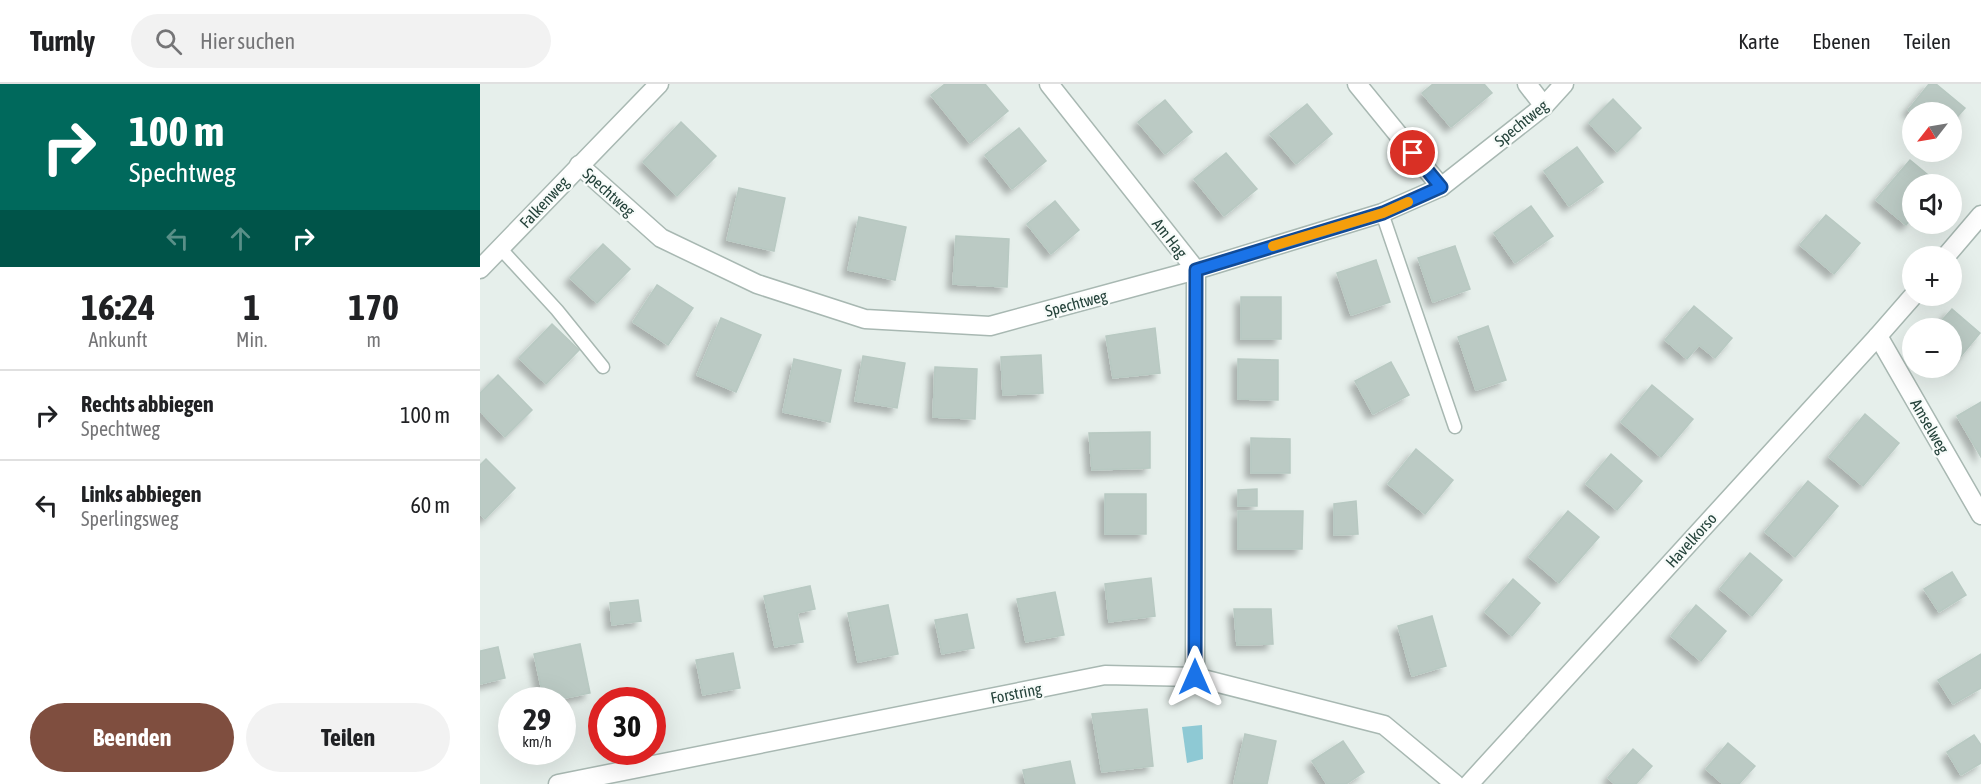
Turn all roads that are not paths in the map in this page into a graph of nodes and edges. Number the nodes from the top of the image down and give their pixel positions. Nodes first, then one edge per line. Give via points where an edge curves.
1 (659, 84) edge
2 (1049, 84) edge
3 (1357, 84) edge
4 (1527, 84) edge
5 (1564, 84) edge
6 (1544, 106) junction
7 (579, 165) junction
8 (1441, 187) junction
9 (1383, 213) junction
10 (1981, 215) edge
11 (1955, 246) edge
12 (500, 248) junction
13 (480, 269) edge
14 (1196, 270) junction
15 (1904, 306) edge
16 (1878, 336) junction
17 (603, 367) dead end
18 (1455, 427) dead end
19 (1981, 515) edge
20 (1195, 677) junction
21 (558, 784) edge
22 (1455, 784) edge
23 (1469, 784) edge

1 - 7 street, Falkenweg
2 - 14 street, Am Hag
3 - 8 street
4 - 6 street
5 - 6 street, Spechtweg
6 - 8 street, Spechtweg
7 - 12 street, Falkenweg
7 - 14 street, Spechtweg via 661,238 758,284 865,319 990,326
8 - 9 street, Spechtweg
9 - 14 street, Spechtweg
9 - 18 lane
10 - 11 street
12 - 13 street, Falkenweg
12 - 17 lane
14 - 20 street, Am Hag
15 - 16 street, Havelkorso
16 - 19 street, Amselweg
16 - 23 street, Havelkorso
20 - 21 street, Forstring via 1105,675
20 - 22 street, Forstring via 1384,724

